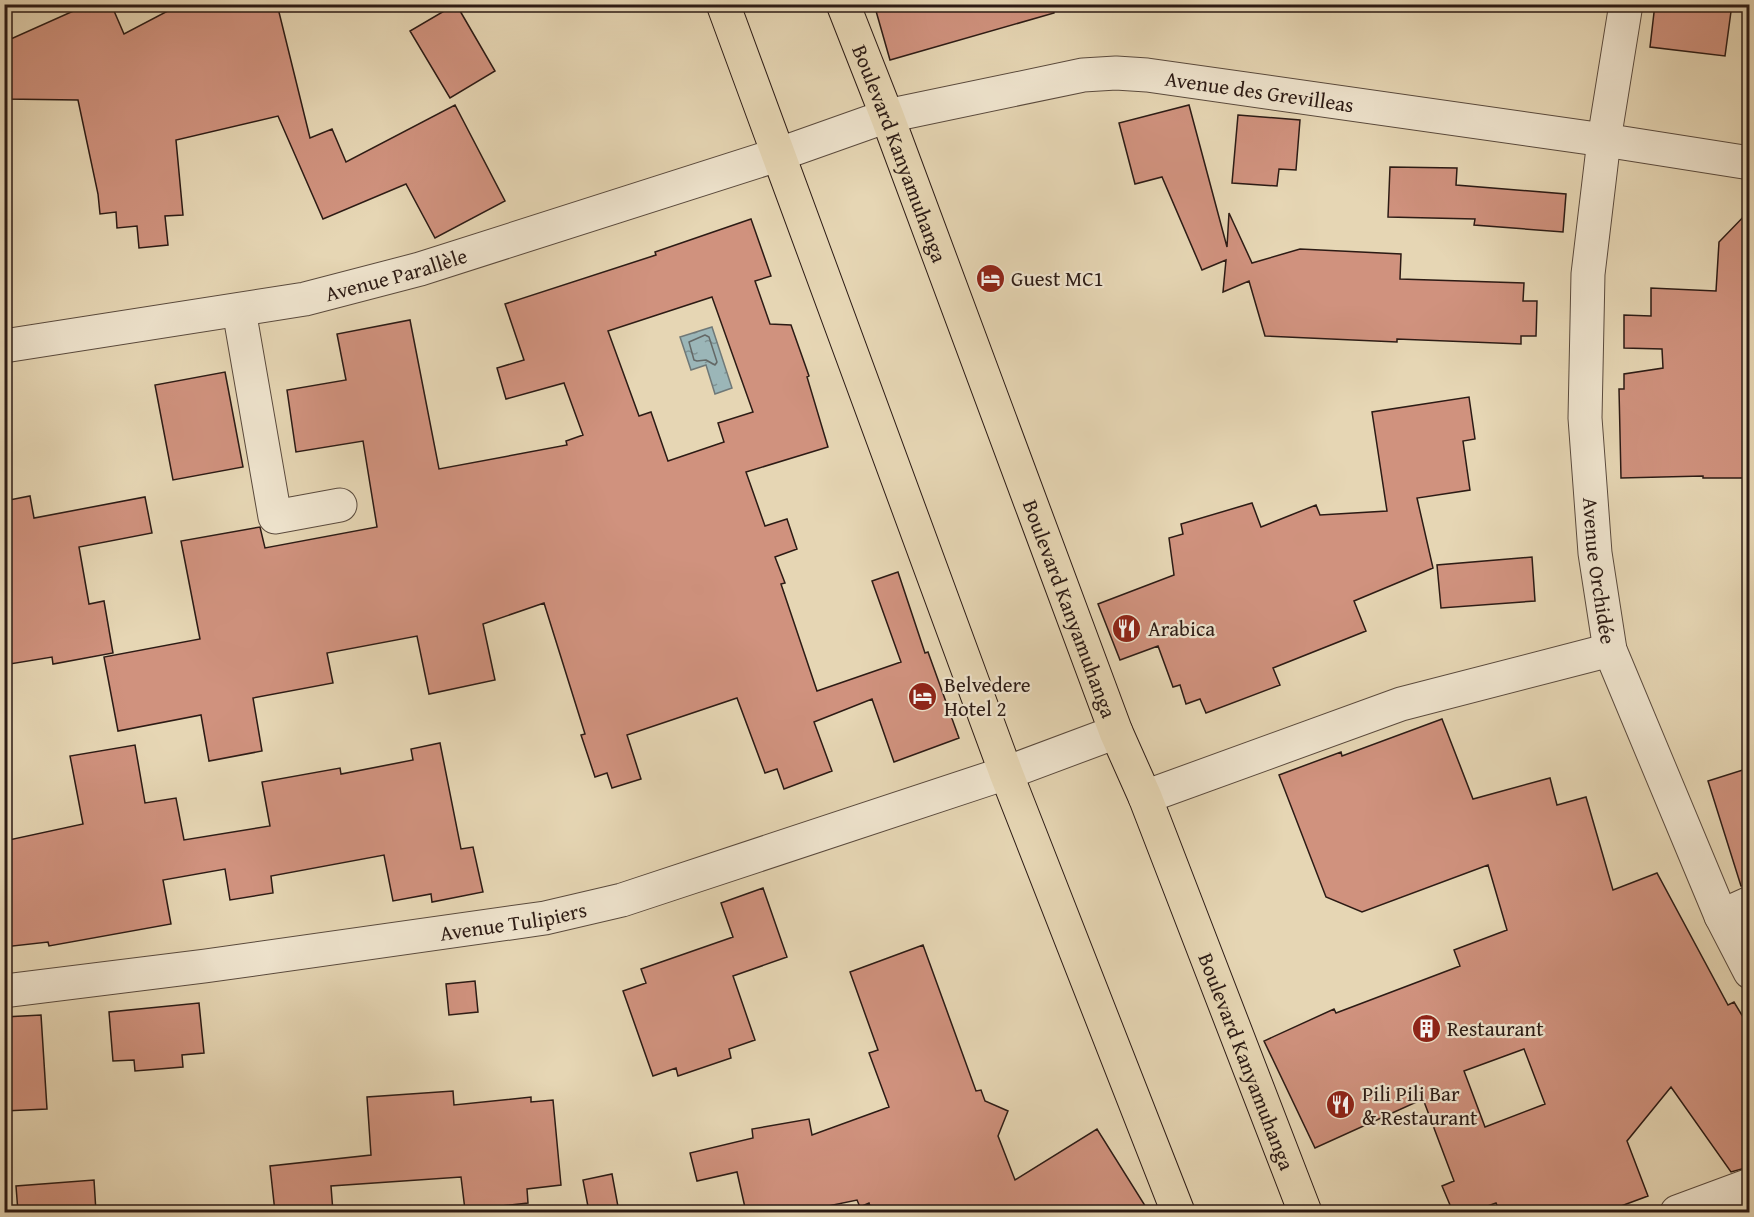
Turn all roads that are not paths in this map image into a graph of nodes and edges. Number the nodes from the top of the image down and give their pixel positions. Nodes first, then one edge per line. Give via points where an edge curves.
1 (723, 4) edge
2 (843, 4) edge
3 (1626, 4) edge
4 (887, 116) junction
5 (1604, 140) junction
6 (777, 155) junction
7 (1749, 163) edge
8 (240, 310) junction
9 (4, 346) edge
10 (340, 505) dead end
11 (1610, 650) junction
12 (1116, 732) junction
13 (1006, 772) junction
14 (1145, 796) junction
15 (1735, 909) edge
16 (1749, 972) edge
17 (4, 991) edge
18 (1749, 1185) edge
19 (1178, 1212) edge
20 (1305, 1212) edge
21 (1677, 1212) edge

1 - 6 main road
2 - 4 main road, Boulevard Kanyamuhanga
3 - 5 street, Avenue Orchidée
4 - 5 street, Avenue des Grevilleas via 1083,75 1116,72
4 - 6 street, Avenue des Grevilleas
4 - 12 main road, Boulevard Kanyamuhanga
5 - 7 street, Avenue des Grevilleas
5 - 11 street, Avenue Orchidée via 1587,274 1585,418 1595,553
6 - 8 street, Avenue Parallèle via 420,269 305,299
6 - 13 main road
8 - 9 street, Avenue Parallèle
8 - 10 street via 275,517
11 - 14 street via 1401,704
11 - 15 street, Avenue Orchidée
12 - 13 street, Avenue Tulipiers
12 - 14 main road, Boulevard Kanyamuhanga
13 - 17 street, Avenue Tulipiers via 622,900 545,918
13 - 19 main road
14 - 20 main road, Boulevard Kanyamuhanga
15 - 16 street, Avenue Orchidée
18 - 21 street

